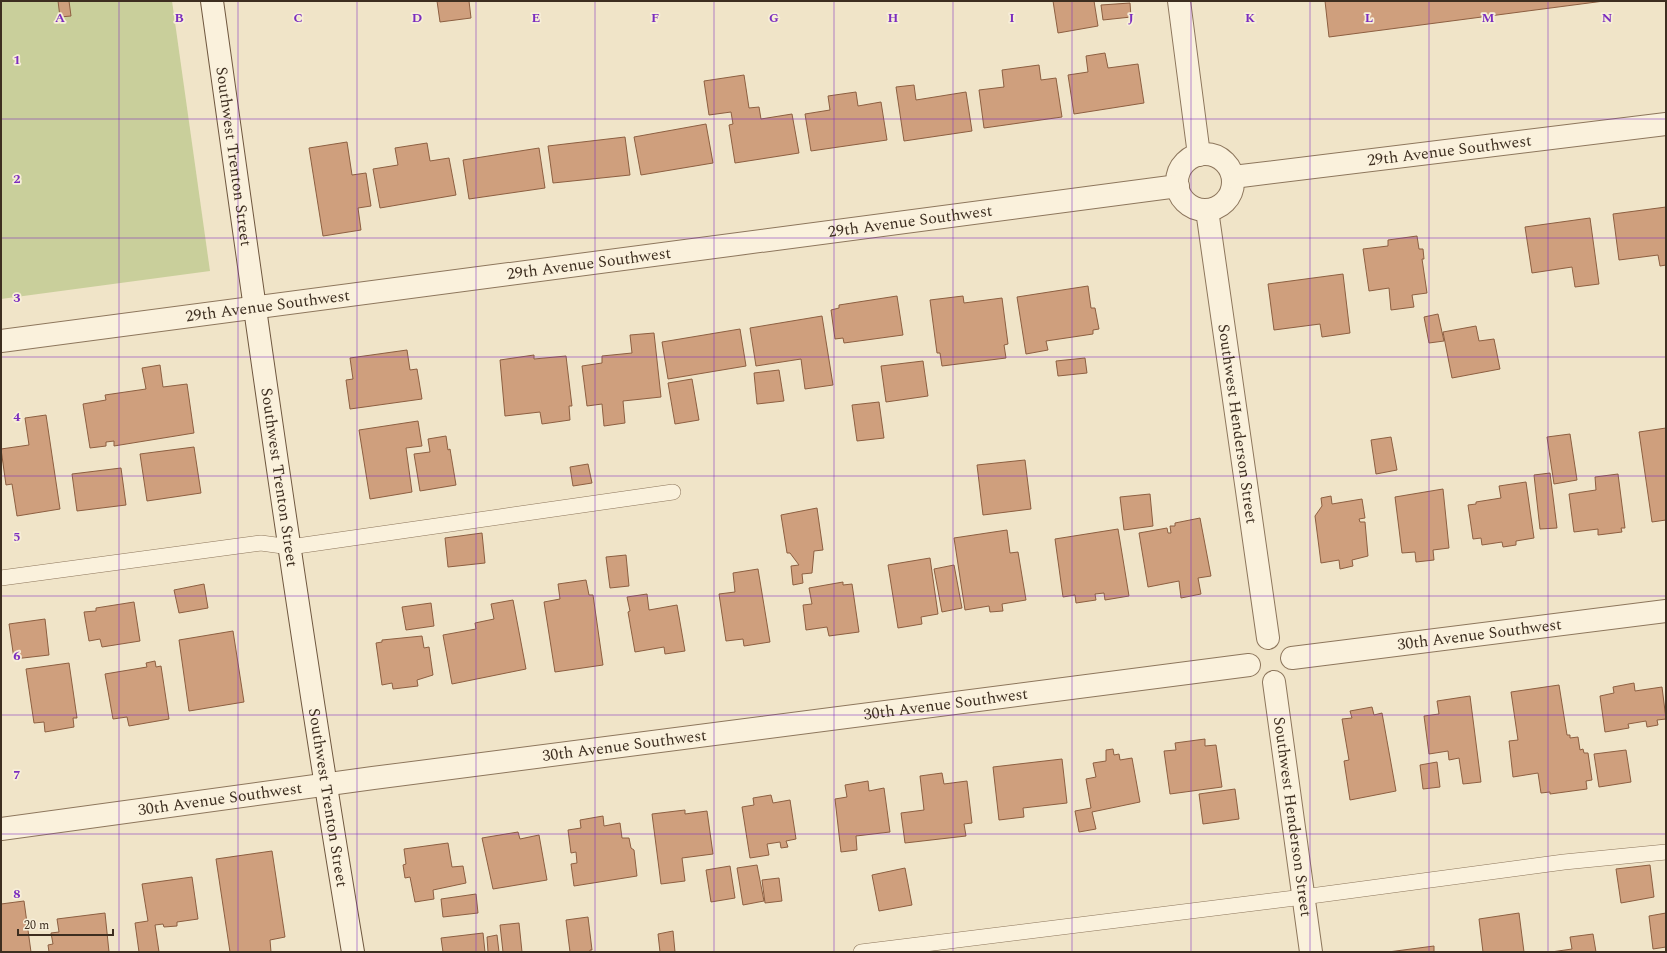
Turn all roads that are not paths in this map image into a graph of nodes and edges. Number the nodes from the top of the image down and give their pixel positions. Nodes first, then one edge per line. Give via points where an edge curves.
1 (212, 1) edge
2 (1179, 1) edge
3 (1666, 124) edge
4 (1199, 154) junction
5 (1233, 177) junction
6 (1178, 186) junction
7 (1206, 210) junction
8 (255, 307) junction
9 (1, 341) edge
10 (673, 492) dead end
11 (290, 547) junction
12 (1, 578) edge
13 (1666, 611) edge
14 (1268, 638) junction
15 (1292, 658) junction
16 (1249, 664) junction
17 (1274, 682) junction
18 (325, 784) junction
19 (1, 829) edge
20 (1666, 852) edge
21 (1303, 897) junction
22 (353, 952) edge
23 (861, 952) edge
24 (1311, 952) edge

1 - 8 street, Southwest Trenton Street
2 - 4 street
3 - 5 street, 29th Avenue Southwest
4 - 5 street via 1208,154 1224,161
4 - 6 street via 1191,158 1179,171
5 - 7 street via 1230,196 1224,203
6 - 7 street via 1182,198 1197,209
6 - 8 street, 29th Avenue Southwest
7 - 14 street, Southwest Henderson Street
8 - 9 street, 29th Avenue Southwest
8 - 11 street, Southwest Trenton Street
10 - 11 lane
11 - 12 lane via 261,543
11 - 18 street, Southwest Trenton Street
13 - 15 street, 30th Avenue Southwest
14 - 15 street via 1275,638 1287,646
14 - 16 street via 1261,640 1250,650
15 - 17 street via 1289,673
16 - 17 street via 1256,677 1262,681
16 - 18 street, 30th Avenue Southwest
17 - 21 street, Southwest Henderson Street
18 - 19 street, 30th Avenue Southwest
18 - 22 street, Southwest Trenton Street
20 - 21 lane via 1564,862
21 - 23 lane
21 - 24 street, Southwest Henderson Street

